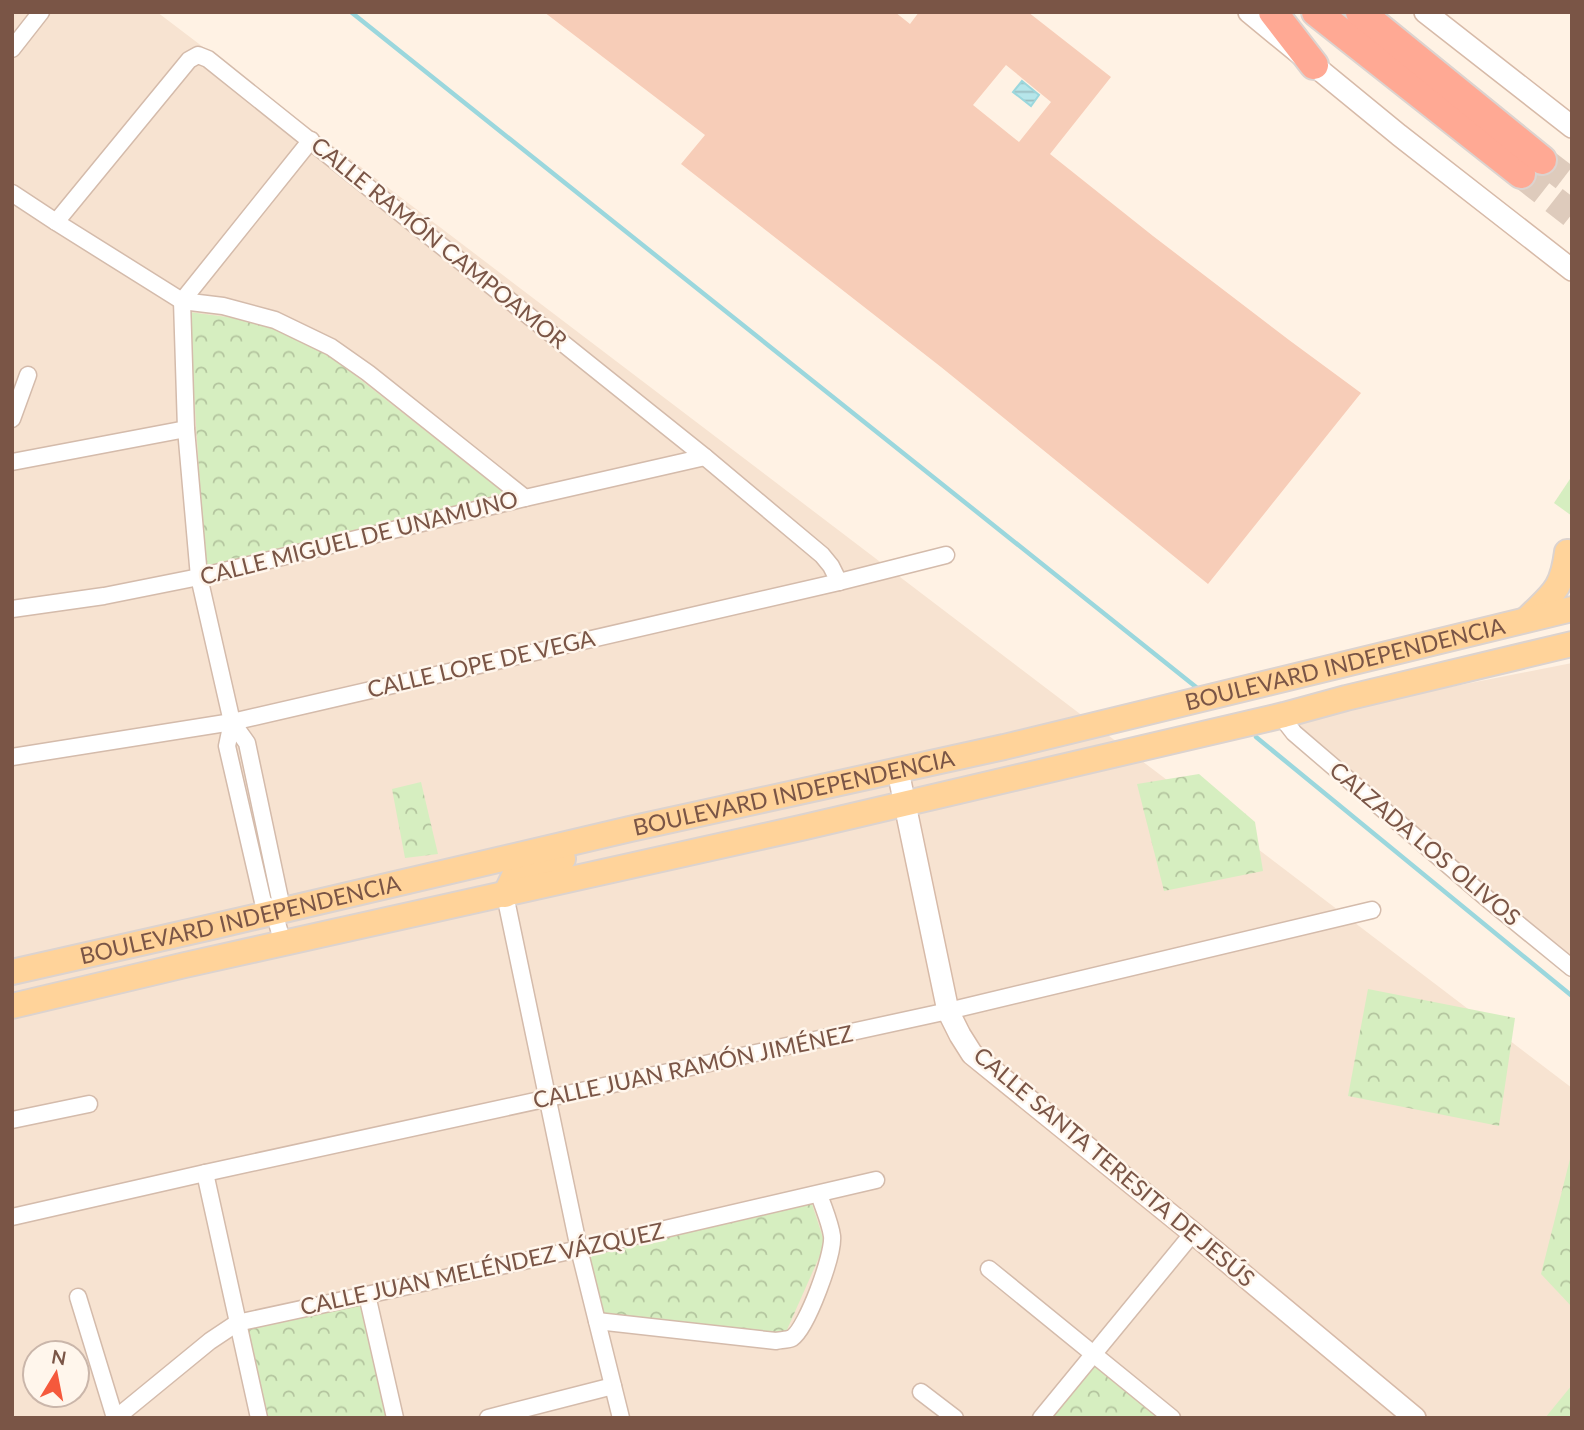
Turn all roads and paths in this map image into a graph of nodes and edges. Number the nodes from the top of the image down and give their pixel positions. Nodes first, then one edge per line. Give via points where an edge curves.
1 (41, 12) edge
2 (1249, 12) edge
3 (1273, 12) edge
4 (1316, 12) edge
5 (1360, 12) edge
6 (1425, 12) edge
7 (12, 49) edge
8 (1314, 65) junction
9 (1572, 127) edge
10 (311, 140) junction
11 (12, 194) edge
12 (55, 222) junction
13 (1562, 259) edge
14 (1572, 270) edge
15 (182, 301) junction
16 (28, 375) dead end
17 (12, 419) edge
18 (186, 429) junction
19 (705, 457) junction
20 (12, 461) edge
21 (525, 498) junction
22 (1567, 552) dead end
23 (946, 555) dead end
24 (198, 578) junction
25 (839, 582) junction
26 (12, 609) edge
27 (1572, 609) edge
28 (1525, 621) junction
29 (1572, 644) edge
30 (1215, 697) junction
31 (1284, 715) junction
32 (232, 722) junction
33 (1133, 750) junction
34 (12, 757) edge
35 (898, 771) junction
36 (905, 804) junction
37 (630, 829) junction
38 (485, 863) junction
39 (505, 895) junction
40 (1372, 910) dead end
41 (274, 912) junction
42 (398, 919) junction
43 (282, 944) junction
44 (1572, 968) edge
45 (12, 972) edge
46 (12, 1006) edge
47 (948, 1011) junction
48 (547, 1100) junction
49 (89, 1104) dead end
50 (12, 1120) edge
51 (205, 1173) junction
52 (876, 1181) dead end
53 (819, 1194) junction
54 (12, 1217) edge
55 (1193, 1233) junction
56 (579, 1249) junction
57 (989, 1269) dead end
58 (367, 1295) junction
59 (78, 1297) dead end
60 (597, 1321) junction
61 (237, 1323) junction
62 (1094, 1354) junction
63 (613, 1386) junction
64 (920, 1392) dead end
65 (116, 1418) edge
66 (259, 1418) edge
67 (395, 1418) edge
68 (488, 1418) edge
69 (621, 1418) edge
70 (955, 1418) edge
71 (1041, 1418) edge
72 (1172, 1418) edge
73 (1415, 1418) edge

1 - 7 street
2 - 8 street
3 - 8 highway
4 - 5 highway via 1532,167
6 - 9 street
8 - 13 street
10 - 12 street, CALLE RAMÓN CAMPOAMOR via 198,55 189,60
10 - 15 street
10 - 19 street, CALLE RAMÓN CAMPOAMOR
11 - 12 street
12 - 15 street
13 - 14 street
15 - 18 street
15 - 21 street via 275,320 331,347
16 - 17 street
18 - 20 street
18 - 24 street
19 - 21 street, CALLE MIGUEL DE UNAMUNO
19 - 25 street, CALLE RAMÓN CAMPOAMOR via 822,555
21 - 24 street, CALLE MIGUEL DE UNAMUNO
22 - 28 main road via 1559,584
23 - 25 street, CALLE LOPE DE VEGA
24 - 26 street, CALLE MIGUEL DE UNAMUNO
24 - 32 street
25 - 32 street, CALLE LOPE DE VEGA
27 - 28 main road, BOULEVARD INDEPENDENCIA
28 - 30 main road, BOULEVARD INDEPENDENCIA
29 - 31 main road, BOULEVARD INDEPENDENCIA
30 - 33 main road via 1236,697 1246,706 1245,712
30 - 35 main road, BOULEVARD INDEPENDENCIA
31 - 33 main road, BOULEVARD INDEPENDENCIA
31 - 44 street, CALZADA LOS OLIVOS via 1294,733
32 - 34 street, CALLE LOPE DE VEGA
32 - 41 street via 227,746 263,902
33 - 36 main road, BOULEVARD INDEPENDENCIA
35 - 36 street, CALLE SANTA TERESITA DE JESÚS
35 - 37 main road, BOULEVARD INDEPENDENCIA
36 - 39 main road, BOULEVARD INDEPENDENCIA
36 - 47 street, CALLE SANTA TERESITA DE JESÚS
37 - 38 main road, BOULEVARD INDEPENDENCIA
37 - 39 main road via 593,848 514,876
38 - 41 main road, BOULEVARD INDEPENDENCIA
38 - 42 main road via 474,884 410,903
39 - 42 main road, BOULEVARD INDEPENDENCIA
39 - 48 street
40 - 47 street, CALLE JUAN RAMÓN JIMÉNEZ
41 - 43 street
41 - 45 main road, BOULEVARD INDEPENDENCIA
42 - 43 main road, BOULEVARD INDEPENDENCIA
43 - 46 main road, BOULEVARD INDEPENDENCIA
47 - 48 street, CALLE JUAN RAMÓN JIMÉNEZ
47 - 55 street, CALLE SANTA TERESITA DE JESÚS via 972,1054
48 - 51 street, CALLE JUAN RAMÓN JIMÉNEZ
48 - 56 street
49 - 50 street
51 - 54 street, CALLE JUAN RAMÓN JIMÉNEZ
51 - 61 street
52 - 53 street, CALLE JUAN MELÉNDEZ VÁZQUEZ
53 - 56 street, CALLE JUAN MELÉNDEZ VÁZQUEZ
53 - 60 street via 832,1249 802,1326 791,1339
55 - 62 street
55 - 73 street, CALLE SANTA TERESITA DE JESÚS
56 - 58 street, CALLE JUAN MELÉNDEZ VÁZQUEZ
56 - 60 street
57 - 62 street
58 - 61 street, CALLE JUAN MELÉNDEZ VÁZQUEZ
58 - 67 street
59 - 65 street
60 - 63 street
61 - 65 street, CALLE JUAN MELÉNDEZ VÁZQUEZ
61 - 66 street
62 - 71 street
62 - 72 street
63 - 68 street
63 - 69 street
64 - 70 street

